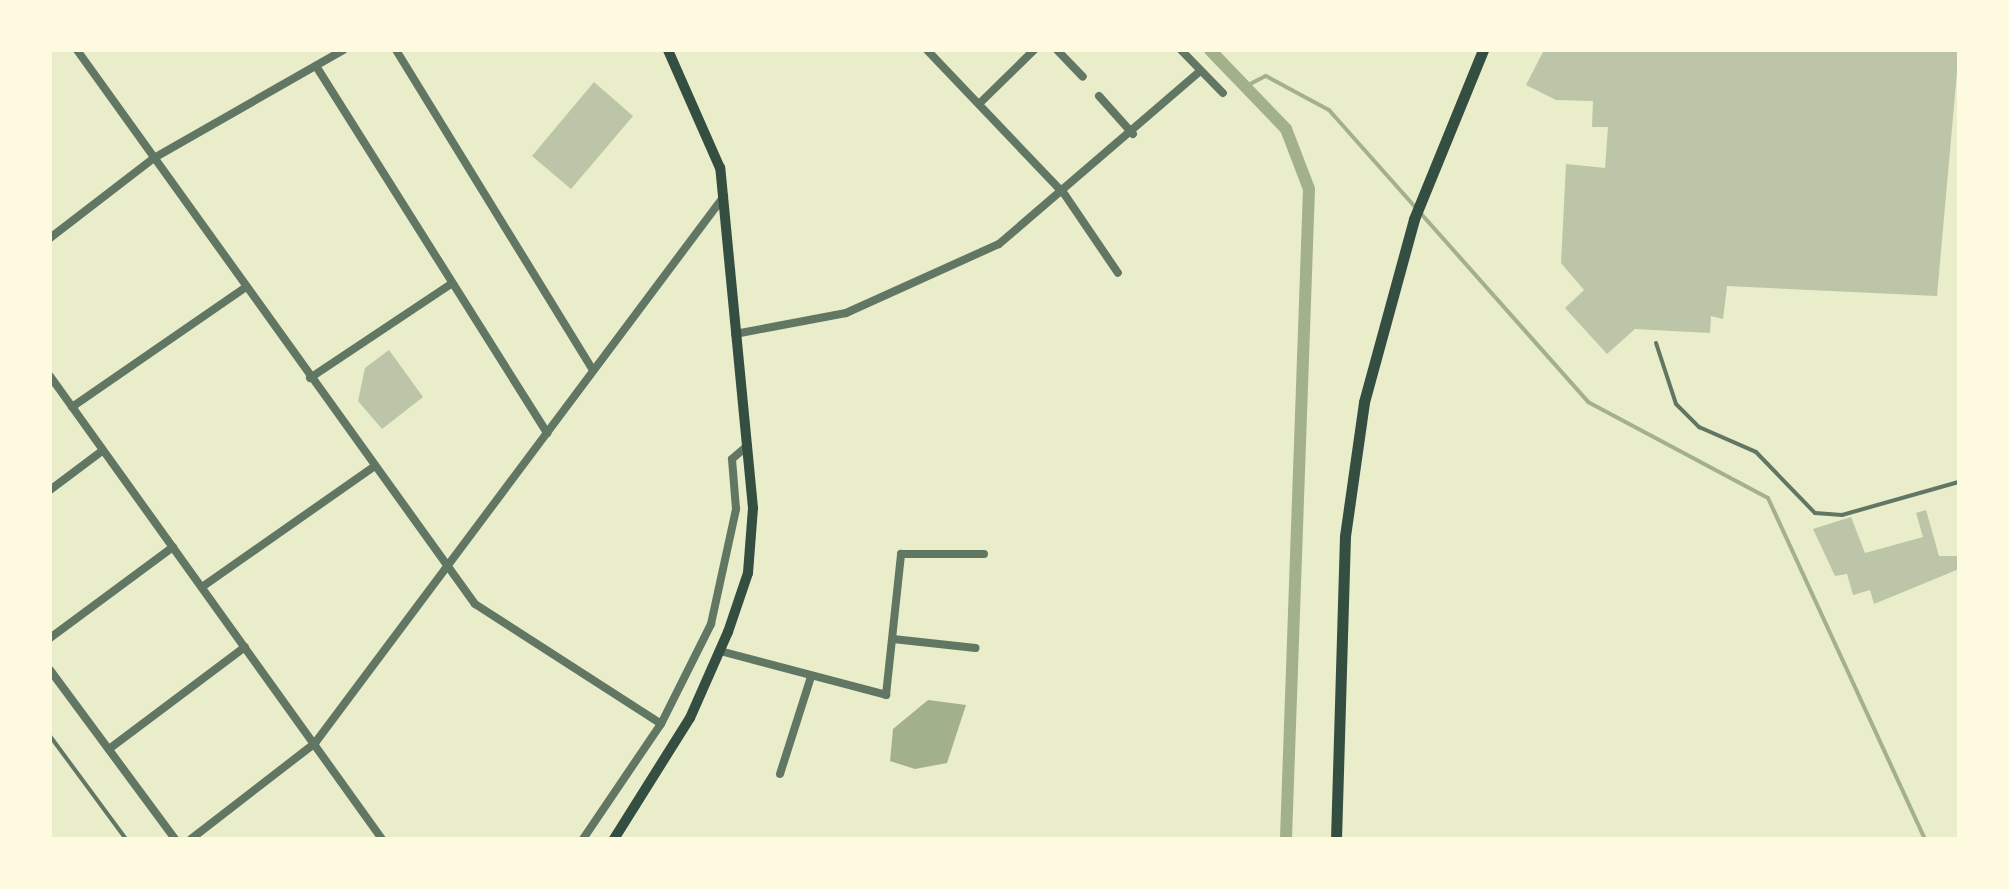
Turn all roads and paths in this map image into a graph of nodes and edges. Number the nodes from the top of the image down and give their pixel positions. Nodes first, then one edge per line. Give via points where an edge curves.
1 (77, 50) edge
2 (342, 50) edge
3 (396, 50) edge
4 (668, 50) edge
5 (927, 50) edge
6 (1034, 50) edge
7 (1057, 50) edge
8 (1181, 50) edge
9 (1482, 50) edge
10 (316, 66) junction
11 (1200, 71) junction
12 (1083, 76) dead end
13 (1223, 93) dead end
14 (1098, 96) dead end
15 (982, 101) junction
16 (1133, 134) junction
17 (154, 158) junction
18 (1065, 195) junction
19 (724, 196) junction
20 (50, 238) edge
21 (1118, 274) dead end
22 (451, 284) junction
23 (246, 286) junction
24 (736, 334) junction
25 (1656, 343) dead end
26 (593, 370) junction
27 (50, 376) edge
28 (310, 378) junction
29 (72, 407) junction
30 (547, 433) junction
31 (748, 446) junction
32 (102, 450) junction
33 (372, 468) junction
34 (1959, 482) edge
35 (50, 490) edge
36 (173, 547) junction
37 (984, 554) dead end
38 (446, 569) junction
39 (202, 586) junction
40 (50, 638) edge
41 (893, 639) junction
42 (244, 646) junction
43 (976, 648) dead end
44 (720, 651) junction
45 (50, 670) edge
46 (811, 677) junction
47 (661, 724) junction
48 (50, 736) edge
49 (315, 743) junction
50 (109, 749) junction
51 (780, 774) dead end
52 (126, 839) edge
53 (175, 839) edge
54 (191, 839) edge
55 (382, 839) edge
56 (583, 839) edge
57 (614, 839) edge
58 (1336, 839) edge

1 - 17 street
2 - 10 street
3 - 26 street
4 - 19 main road via 704,121
5 - 15 street
6 - 15 street
7 - 12 street
8 - 11 street
9 - 58 main road via 1414,218 1353,469
10 - 17 street
10 - 22 street
11 - 13 street
11 - 16 street
14 - 16 street
15 - 18 street
16 - 18 street
17 - 20 street
17 - 23 street
18 - 21 street
18 - 24 street via 923,284 846,313
19 - 24 main road
19 - 26 street
22 - 28 street
22 - 30 street
23 - 28 street
23 - 29 street
24 - 31 main road
25 - 34 lane via 1676,404 1699,427 1756,452 1816,513 1842,515
26 - 30 street
27 - 29 street
28 - 33 street
29 - 32 street
30 - 38 street
31 - 44 main road via 748,573
31 - 47 street via 732,459 736,509 717,606
32 - 35 street
32 - 36 street
33 - 38 street
33 - 39 street
36 - 39 street
36 - 40 street
37 - 41 street via 902,554
38 - 47 street via 500,626
38 - 49 street
39 - 42 street
41 - 43 street
41 - 46 street via 886,694
42 - 49 street
42 - 50 street
44 - 46 street
44 - 57 main road
45 - 50 street
46 - 51 street
47 - 56 street
48 - 52 lane
49 - 54 street
49 - 55 street
50 - 53 street

